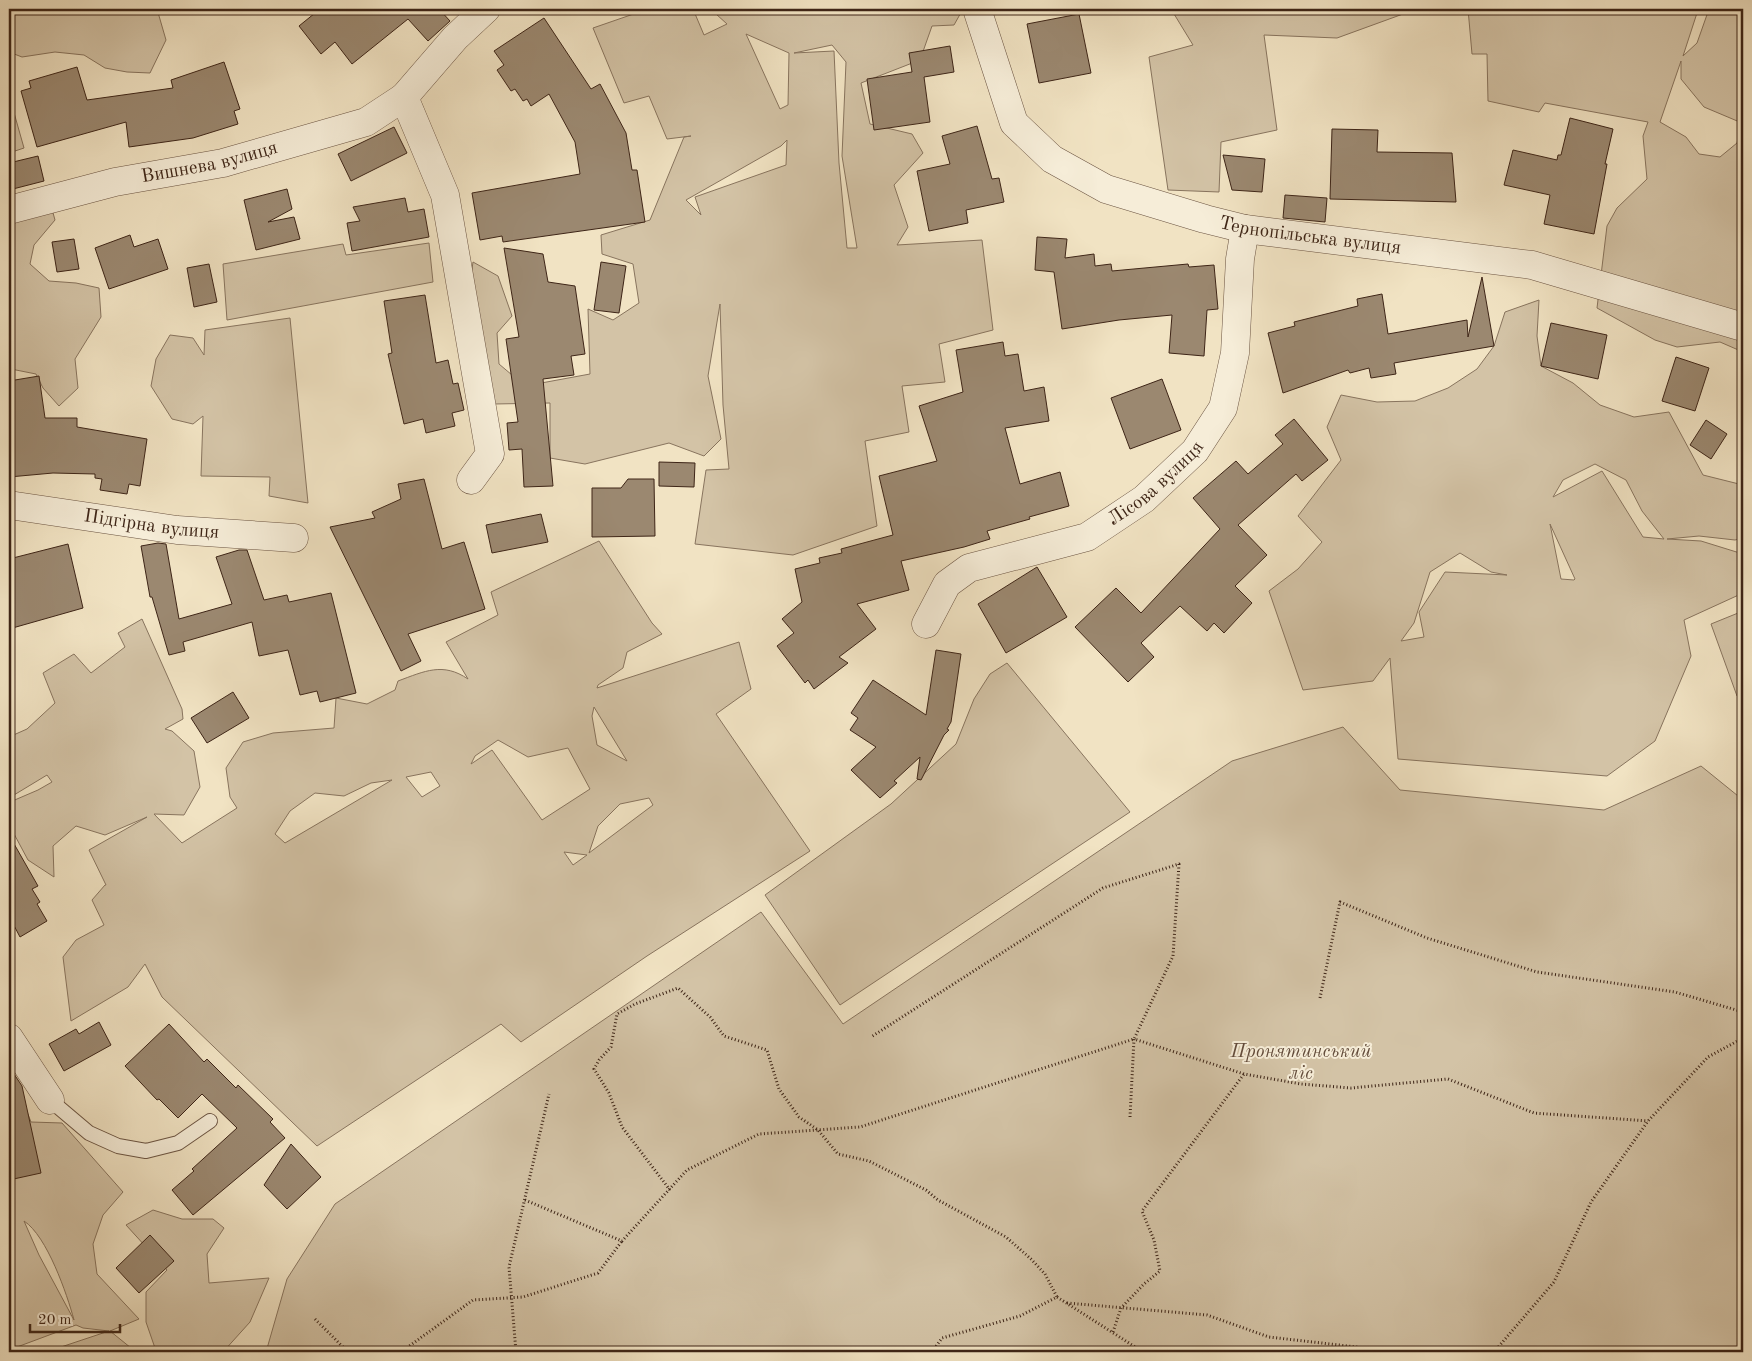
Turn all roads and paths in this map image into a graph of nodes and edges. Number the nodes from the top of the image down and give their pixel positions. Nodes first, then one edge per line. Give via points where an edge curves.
1 (486, 9) edge
2 (977, 9) edge
3 (404, 97) junction
4 (9, 210) edge
5 (1245, 229) junction
6 (1743, 327) edge
7 (471, 480) dead end
8 (9, 505) edge
9 (294, 538) dead end
10 (926, 624) dead end
11 (1320, 998) dead end
12 (1743, 1012) edge
13 (871, 1037) dead end
14 (9, 1038) edge
15 (1134, 1038) junction
16 (1743, 1038) edge
17 (1244, 1074) junction
18 (549, 1094) dead end
19 (50, 1100) joint
20 (1130, 1117) dead end
21 (210, 1121) dead end
22 (1648, 1121) junction
23 (818, 1130) junction
24 (670, 1190) junction
25 (525, 1200) junction
26 (622, 1241) junction
27 (1057, 1297) junction
28 (512, 1298) junction
29 (1067, 1303) junction
30 (1121, 1308) junction
31 (315, 1319) dead end
32 (1113, 1332) junction
33 (348, 1352) edge
34 (401, 1352) edge
35 (516, 1352) edge
36 (932, 1352) edge
37 (1143, 1352) edge
38 (1400, 1352) edge
39 (1494, 1352) edge

1 - 3 street, Вишнева вулиця via 455,38
2 - 5 street, Тернопільська вулиця via 1014,123 1052,159 1106,189
3 - 4 street, Вишнева вулиця via 366,122 223,163 115,182
3 - 7 street via 446,195 490,454
5 - 6 street, Тернопільська вулиця via 1532,265
5 - 10 street, Лісова вулиця via 1240,259 1235,353 1223,408 1195,451 1144,499 1087,537 969,568 947,584
8 - 9 street, Підгірна вулиця via 177,530
11 - 12 path via 1340,902 1427,938 1537,972 1675,992
13 - 15 path via 1103,888 1179,864 1173,956
14 - 19 street
15 - 17 path
15 - 20 path
15 - 23 path via 860,1128
16 - 22 path via 1708,1057
17 - 22 path via 1350,1088 1448,1079 1534,1113
17 - 30 path via 1142,1211 1154,1240 1160,1271
18 - 25 path
19 - 21 lane via 90,1133 118,1146 146,1151 178,1144
22 - 39 path via 1591,1202 1554,1282
23 - 24 path via 760,1134 688,1170
23 - 24 path via 799,1117 780,1089 767,1050 724,1036 710,1017 678,988 635,1004 618,1014 611,1047 594,1069 609,1093 622,1127
23 - 27 path via 838,1154 869,1161 1006,1237 1045,1274
24 - 26 path
25 - 26 path
25 - 28 path via 509,1267
26 - 28 path via 598,1273
27 - 29 path
27 - 36 path via 1020,1316 942,1338
28 - 34 path via 473,1300
28 - 35 path
29 - 30 path
29 - 32 path
30 - 32 path
30 - 38 path via 1207,1315 1269,1337
31 - 33 path
32 - 37 path

